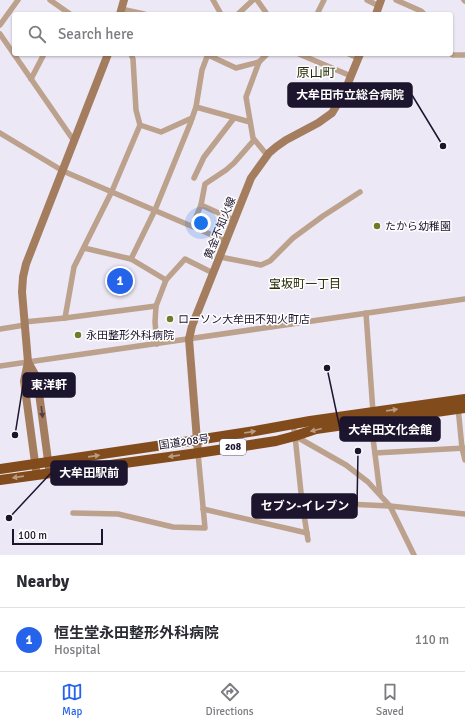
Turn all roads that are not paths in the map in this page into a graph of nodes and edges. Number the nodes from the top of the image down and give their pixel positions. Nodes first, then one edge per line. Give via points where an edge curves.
1 (18, 0) edge
2 (50, 0) edge
3 (124, 0) edge
4 (213, 0) edge
5 (253, 0) edge
6 (257, 0) edge
7 (324, 0) edge
8 (367, 0) edge
9 (396, 0) edge
10 (380, 3) edge
11 (121, 11) edge
12 (66, 12) edge
13 (221, 12) edge
14 (240, 12) edge
15 (266, 12) edge
16 (319, 12) edge
17 (422, 12) edge
18 (0, 26) edge
19 (0, 34) edge
20 (12, 51) edge
21 (453, 55) edge
22 (465, 55) edge
23 (15, 56) edge
24 (43, 56) edge
25 (107, 56) edge
26 (132, 56) edge
27 (208, 56) edge
28 (210, 56) edge
29 (265, 56) edge
30 (304, 56) edge
31 (359, 56) edge
32 (258, 62) junction
33 (351, 76) junction
34 (31, 79) junction
35 (196, 107) junction
36 (192, 118) junction
37 (234, 118) junction
38 (250, 122) junction
39 (140, 125) junction
40 (0, 133) edge
41 (254, 140) junction
42 (74, 141) junction
43 (267, 155) junction
44 (63, 171) junction
45 (194, 178) dead end
46 (112, 191) junction
47 (360, 192) dead end
48 (201, 205) junction
49 (155, 210) junction
50 (234, 220) junction
51 (192, 226) junction
52 (226, 241) junction
53 (84, 248) junction
54 (220, 257) junction
55 (131, 259) junction
56 (213, 273) junction
57 (166, 280) junction
58 (465, 299) edge
59 (156, 306) junction
60 (366, 313) junction
61 (65, 318) junction
62 (25, 324) junction
63 (0, 329) edge
64 (189, 339) junction
65 (157, 344) junction
66 (28, 362) junction
67 (0, 366) edge
68 (461, 404) edge
69 (372, 417) junction
70 (293, 424) junction
71 (296, 436) junction
72 (197, 440) junction
73 (464, 448) edge
74 (198, 453) junction
75 (375, 453) junction
76 (465, 460) edge
77 (49, 462) junction
78 (35, 464) junction
79 (0, 470) edge
80 (49, 473) junction
81 (37, 475) junction
82 (0, 480) edge
83 (380, 494) junction
84 (302, 502) junction
85 (390, 506) junction
86 (203, 509) junction
87 (73, 513) dead end
88 (465, 514) edge
89 (307, 533) junction
90 (308, 540) dead end
91 (414, 555) edge

1 - 18 street
2 - 12 street
3 - 11 street
4 - 13 street
5 - 14 street
6 - 15 street
7 - 16 street
8 - 10 street
9 - 17 street
19 - 20 street
21 - 22 street
23 - 34 street
24 - 34 street
25 - 42 street
26 - 39 street via 136,110
27 - 35 street via 202,70
28 - 32 street via 236,68
29 - 32 street
30 - 33 street
31 - 33 street, 黄金不知火線
32 - 38 street via 246,97
33 - 43 street, 黄金不知火線 via 332,113 286,140
34 - 42 street
35 - 36 street
35 - 37 street
36 - 39 street via 161,132
36 - 49 street
37 - 38 street
37 - 45 street via 204,157
38 - 41 street
39 - 46 street
40 - 44 street
41 - 43 street
41 - 48 street via 234,163 205,184
42 - 44 street
43 - 50 street, 黄金不知火線 via 251,178
44 - 46 street
44 - 62 street via 26,264 22,292
46 - 49 street
46 - 53 street
47 - 54 street via 293,238 270,261 261,265
48 - 50 street
48 - 51 street
49 - 51 street
49 - 55 street
50 - 52 street, 黄金不知火線
51 - 52 street
52 - 54 street, 黄金不知火線
53 - 55 street
53 - 61 street via 74,267
54 - 56 street, 黄金不知火線
55 - 57 street
56 - 57 street via 185,259
56 - 64 street, 黄金不知火線
57 - 59 street
58 - 60 street
59 - 61 street
59 - 65 street
60 - 64 street
60 - 69 street
61 - 62 street
62 - 63 street
62 - 66 street
64 - 65 street
64 - 72 street, 黄金不知火線
65 - 66 street
66 - 67 street
66 -> 77 street via 37,378
66 - 78 street via 24,381
68 - 69 highway, 国道208号 / 208
68 - 73 street
69 - 70 highway, 国道208号 / 208
69 -> 71 highway, 国道208号 / 208
69 - 75 street
70 - 71 street
72 -> 70 highway, 国道208号 / 208
71 - 74 highway, 国道208号 / 208
71 - 83 street via 346,465
71 - 84 street
72 - 74 street, 黄金不知火線
77 -> 72 highway, 国道208号 / 208
73 - 75 street
73 - 76 street
74 -> 80 highway, 国道208号 / 208
74 - 86 street
75 - 83 street
77 - 78 highway, 国道208号 / 208
77 - 80 street
78 - 79 highway, 国道208号 / 208
78 - 81 street
80 - 81 highway, 国道208号 / 208
81 -> 82 highway, 国道208号 / 208
83 - 85 street
84 - 85 street
84 - 89 street
85 - 88 street
85 - 91 street
86 - 87 street via 205,528 173,527 118,514
86 - 89 street
89 - 90 street

